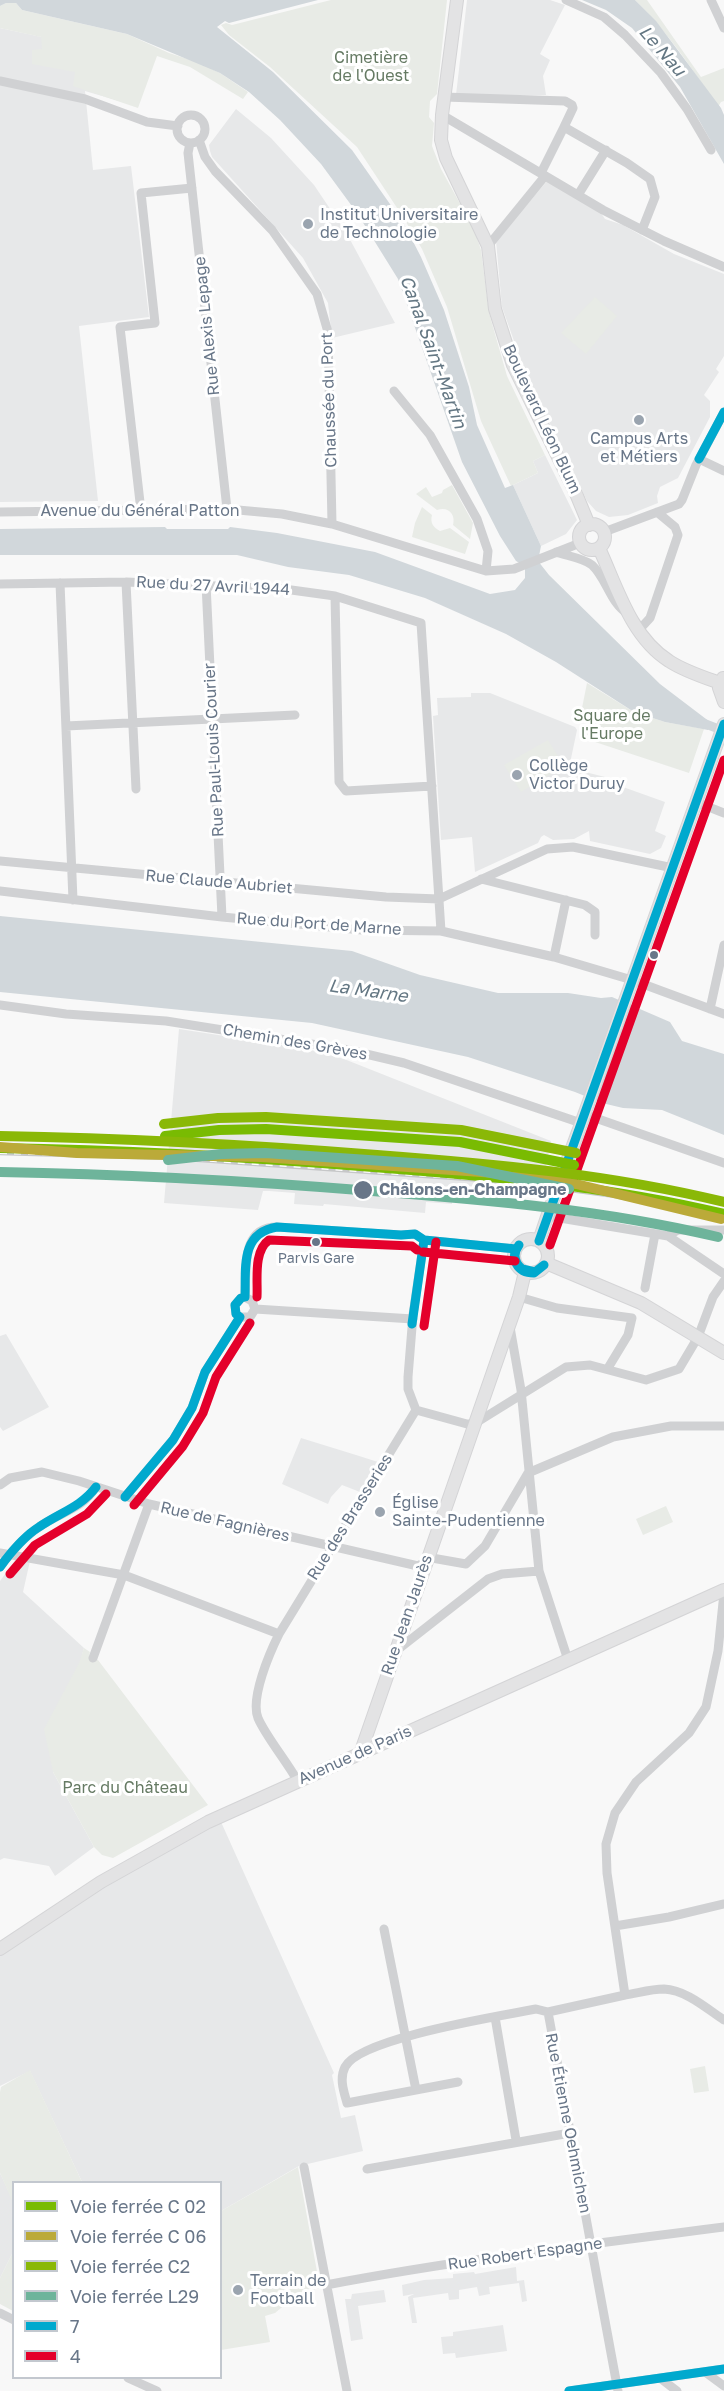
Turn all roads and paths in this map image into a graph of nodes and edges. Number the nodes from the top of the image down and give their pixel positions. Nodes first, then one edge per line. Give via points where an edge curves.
1 (457, 0) edge
2 (566, 0) edge
3 (711, 0) edge
4 (724, 28) edge
5 (0, 81) edge
6 (444, 97) junction
7 (442, 115) junction
8 (178, 126) junction
9 (564, 127) junction
10 (194, 141) junction
11 (606, 150) junction
12 (711, 150) dead end
13 (543, 175) junction
14 (192, 188) junction
15 (578, 195) junction
16 (642, 230) junction
17 (488, 246) junction
18 (724, 267) edge
19 (394, 391) dead end
20 (724, 412) edge
21 (699, 459) junction
22 (724, 471) edge
23 (227, 509) junction
24 (0, 512) edge
25 (141, 512) junction
26 (657, 513) junction
27 (332, 524) junction
28 (589, 525) junction
29 (603, 532) junction
30 (580, 543) junction
31 (599, 548) junction
32 (553, 554) junction
33 (486, 571) junction
34 (126, 582) junction
35 (60, 583) junction
36 (0, 584) edge
37 (206, 584) junction
38 (335, 596) junction
39 (630, 615) junction
40 (639, 631) junction
41 (722, 680) edge
42 (724, 702) edge
43 (295, 715) dead end
44 (213, 719) junction
45 (133, 723) junction
46 (724, 724) edge
47 (66, 726) junction
48 (432, 786) junction
49 (136, 789) dead end
50 (696, 802) junction
51 (724, 813) edge
52 (0, 861) edge
53 (72, 868) junction
54 (672, 868) junction
55 (481, 879) junction
56 (220, 882) junction
57 (0, 891) edge
58 (439, 899) junction
59 (73, 900) junction
60 (566, 900) junction
61 (222, 917) junction
62 (441, 931) junction
63 (595, 935) dead end
64 (724, 945) edge
65 (554, 957) junction
66 (631, 984) junction
67 (0, 1005) edge
68 (710, 1009) junction
69 (724, 1014) edge
70 (583, 1118) junction
71 (724, 1163) edge
72 (550, 1211) junction
73 (724, 1230) edge
74 (655, 1234) junction
75 (668, 1236) junction
76 (424, 1240) junction
77 (539, 1241) junction
78 (516, 1249) junction
79 (546, 1263) junction
80 (525, 1272) junction
81 (724, 1274) edge
82 (724, 1281) edge
83 (645, 1288) dead end
84 (519, 1297) junction
85 (245, 1298) junction
86 (255, 1309) junction
87 (240, 1317) junction
88 (413, 1319) junction
89 (510, 1323) junction
90 (698, 1337) junction
91 (724, 1353) edge
92 (608, 1368) junction
93 (522, 1395) junction
94 (416, 1410) junction
95 (474, 1424) junction
96 (724, 1426) edge
97 (528, 1473) junction
98 (0, 1485) edge
99 (96, 1487) junction
100 (125, 1497) junction
101 (149, 1504) junction
102 (333, 1546) junction
103 (4, 1554) edge
104 (422, 1564) junction
105 (0, 1567) edge
106 (539, 1571) junction
107 (124, 1575) junction
108 (724, 1591) edge
109 (279, 1634) junction
110 (394, 1653) junction
111 (93, 1658) dead end
112 (568, 1660) junction
113 (360, 1754) junction
114 (297, 1780) junction
115 (724, 1904) edge
116 (615, 1926) junction
117 (384, 1929) dead end
118 (0, 1949) edge
119 (625, 1995) junction
120 (548, 2012) junction
121 (495, 2018) junction
122 (724, 2020) edge
123 (406, 2037) junction
124 (458, 2082) dead end
125 (416, 2090) junction
126 (570, 2133) junction
127 (516, 2140) junction
128 (304, 2167) dead end
129 (367, 2169) dead end
130 (724, 2227) edge
131 (591, 2244) junction
132 (326, 2285) junction
133 (724, 2369) edge
134 (705, 2372) junction
135 (660, 2378) junction
136 (130, 2379) edge
137 (724, 2386) edge
138 (618, 2387) edge
139 (157, 2391) edge
140 (347, 2391) edge
141 (569, 2391) edge
142 (676, 2391) edge

1 - 6 main road, Boulevard Léon Blum
2 - 12 street via 604,17 625,35 661,73
3 - 4 street
5 - 8 street via 84,99 147,122
6 - 7 main road, Boulevard Léon Blum
6 - 9 street via 566,101 573,108
7 - 13 street
7 - 17 main road, Boulevard Léon Blum via 441,140 446,158
8 - 10 street via 180,137
8 - 10 street via 188,116 201,119 205,128
9 - 11 street
9 - 13 street
10 - 14 street, Rue Alexis Lepage via 188,153
10 - 27 street, Chaussée du Port via 215,171 272,230 317,294 328,332
11 - 15 street
11 - 16 street via 650,179 655,197
13 - 15 street
13 - 17 street
14 - 23 street, Rue Alexis Lepage
14 - 25 street via 141,193 155,323 120,327
15 - 16 street
16 - 18 street
17 - 28 main road, Boulevard Léon Blum via 495,309 513,365
19 - 33 street via 421,423 477,519 488,552
20 - 21 street
21 - 22 street
21 - 26 street via 679,504
23 - 25 street, Avenue du Général Patton
23 - 27 street, Avenue du Général Patton
24 - 25 street, Avenue du Général Patton
26 - 29 street
26 - 40 street via 675,527 678,535 650,618
27 - 33 street, Avenue du Général Patton
28 - 29 main road via 596,525
28 - 30 main road via 580,534
29 - 31 main road via 604,542
30 - 31 main road via 591,550
30 - 32 street, Avenue du Général Patton
31 - 39 main road
32 - 33 street, Avenue du Général Patton via 514,569
32 - 39 street via 592,565 619,608
34 - 35 street, Rue du 27 Avril 1944
34 - 37 street, Rue du 27 Avril 1944
34 - 45 street
35 - 36 street, Rue du 27 Avril 1944
35 - 47 street
37 - 38 street, Rue du 27 Avril 1944
37 - 44 street, Rue Paul-Louis Courier
38 - 48 street, Rue du 27 Avril 1944 via 421,623
38 - 48 street via 342,788 346,791
39 - 40 main road
40 - 41 main road via 669,661
41 - 42 main road via 719,694
43 - 44 street
44 - 45 street
44 - 56 street, Rue Paul-Louis Courier
45 - 47 street
45 - 49 street
46 - 50 main road
47 - 53 street
48 - 58 street
50 - 51 street
50 - 54 main road
52 - 53 street, Rue Claude Aubriet
53 - 56 street, Rue Claude Aubriet
53 - 59 street
54 - 55 street via 573,847 547,849
54 - 66 main road
55 - 58 street
55 - 60 street
56 - 58 street, Rue Claude Aubriet
56 - 61 street, Rue Paul-Louis Courier
57 - 59 street, Rue du Port de Marne
58 - 62 street
59 - 61 street, Rue du Port de Marne
60 - 63 street via 595,912
60 - 65 street
61 - 62 street, Rue du Port de Marne via 362,930
62 - 65 street, Rue du Port de Marne
64 - 68 street
65 - 66 street, Rue du Port de Marne
66 - 68 street, Rue du Port de Marne
66 - 70 main road
67 - 70 street, Chemin des Grèves via 166,1021 349,1050
68 - 69 street, Rue du Port de Marne
70 - 71 street, Chemin des Grèves
70 - 72 main road, bridge
72 - 74 street
72 - 77 main road
73 - 75 street via 678,1230
74 - 75 street
74 - 83 street
75 - 81 street
76 - 78 street
76 - 85 street via 415,1234 262,1228 253,1235 249,1246
76 - 88 street
77 - 78 main road via 527,1239
77 - 79 main road via 548,1252
78 - 80 main road via 517,1265
79 - 80 main road via 535,1272
79 - 90 main road via 641,1303
80 - 84 main road, Rue Jean Jaurès
82 - 90 street via 713,1297
84 - 89 main road, Rue Jean Jaurès
84 - 92 street via 557,1308 632,1318 628,1335
85 - 86 street via 252,1301
85 - 87 street via 235,1305
86 - 87 street via 250,1317
86 - 88 street
87 - 100 street via 205,1372 192,1408 173,1440
88 - 94 street via 408,1389
89 - 93 street
89 - 95 main road, Rue Jean Jaurès
90 - 91 main road
90 - 92 street via 679,1369 646,1380
92 - 93 street via 566,1367
93 - 95 street
93 - 97 street
94 - 95 street
94 - 102 street, Rue des Brasseries
95 - 104 main road, Rue Jean Jaurès
96 - 97 street via 671,1426 613,1437
97 - 104 street, Rue de Fagnières via 485,1546 466,1564 432,1558
97 - 106 street
98 - 99 street, Rue de Fagnières via 10,1478 42,1472
99 - 100 street, Rue de Fagnières
99 - 103 street via 87,1500 26,1536
100 - 101 street, Rue de Fagnières
101 - 102 street, Rue de Fagnières
101 - 107 street
102 - 104 street, Rue de Fagnières
102 - 109 street, Rue des Brasseries
103 - 105 street
103 - 107 street
104 - 110 main road, Rue Jean Jaurès
106 - 110 street via 488,1579
106 - 112 street
107 - 109 street
107 - 111 street
108 - 112 main road, Avenue de Paris
108 - 116 street via 718,1651 706,1707 688,1733 636,1782 615,1813 606,1844
109 - 114 street, Rue des Brasseries via 265,1663 257,1717
110 - 113 main road, Rue Jean Jaurès
112 - 113 main road, Avenue de Paris
113 - 114 main road, Avenue de Paris
114 - 118 main road, Avenue de Paris via 155,1850
115 - 116 street
116 - 119 street
117 - 123 street
119 - 120 street, Rue Étienne Oehmichen
119 - 122 street, Rue Étienne Oehmichen via 674,1990
120 - 121 street via 536,2009
120 - 126 street, Rue Étienne Oehmichen
121 - 123 street
121 - 127 street
123 - 125 street
123 - 125 street via 352,2058 342,2075 342,2086 347,2103
124 - 125 street
126 - 127 street
126 - 131 street, Rue Étienne Oehmichen
127 - 129 street
128 - 132 street
130 - 131 street, Rue Robert Espagne
131 - 132 street, Rue Robert Espagne
131 - 138 street, Rue Étienne Oehmichen
132 - 140 street
133 - 134 street
134 - 135 street
134 - 137 street
135 - 138 street
135 - 142 street
136 - 139 street
138 - 141 street

